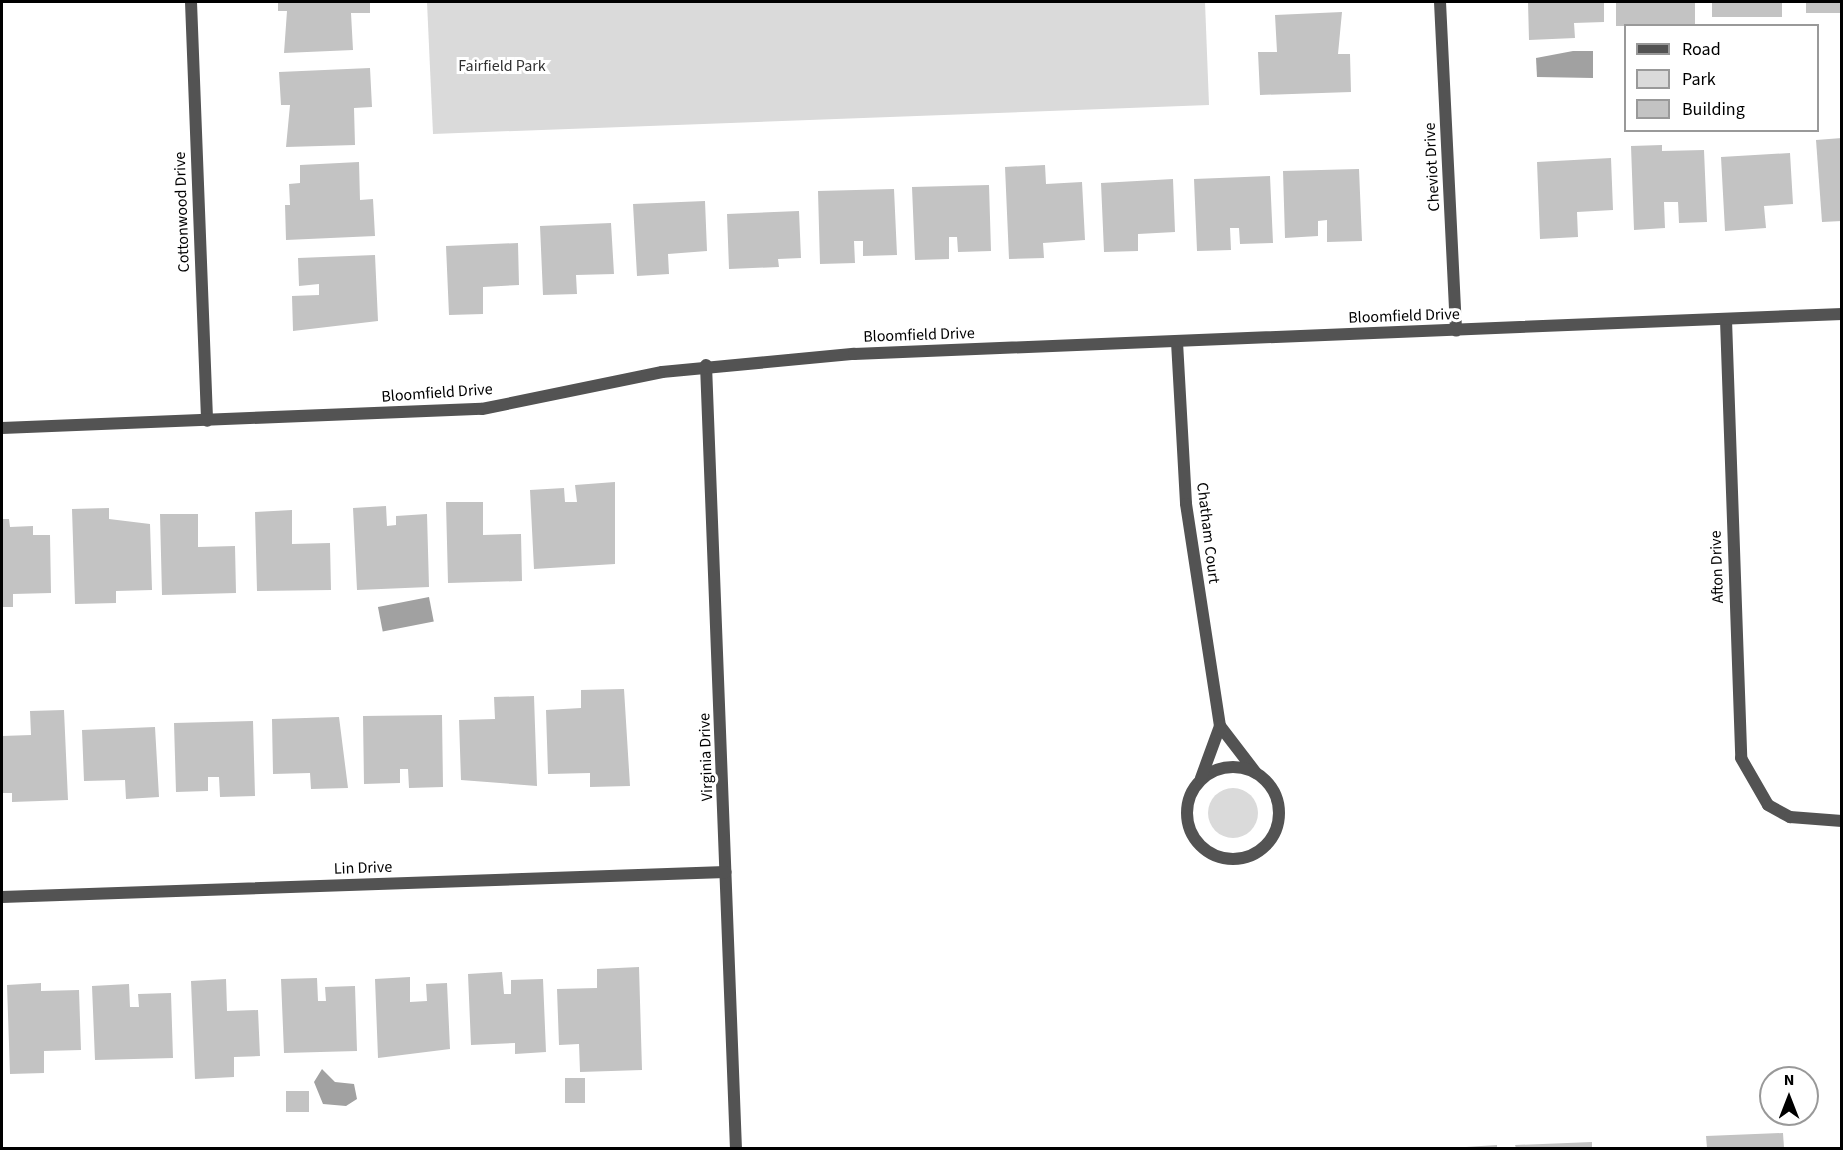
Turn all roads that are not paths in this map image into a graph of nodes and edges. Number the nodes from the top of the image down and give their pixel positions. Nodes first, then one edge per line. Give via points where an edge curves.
1 (191, 2) edge
2 (1440, 2) edge
3 (1842, 314) edge
4 (1726, 320) junction
5 (1456, 331) junction
6 (1177, 342) junction
7 (706, 365) junction
8 (207, 421) junction
9 (2, 428) edge
10 (1220, 726) junction
11 (1257, 773) junction
12 (1200, 781) junction
13 (1842, 822) edge
14 (726, 872) junction
15 (2, 897) edge
16 (736, 1149) edge

1 - 8 street, Cottonwood Drive
2 - 5 street, Cheviot Drive
3 - 4 street, Bloomfield Drive
4 - 5 street, Bloomfield Drive
4 - 13 street, Afton Drive via 1738,732 1750,780 1768,805 1790,817
5 - 6 street, Bloomfield Drive
6 - 7 street, Bloomfield Drive
6 - 10 street, Chatham Court via 1186,504
7 - 8 street, Bloomfield Drive via 482,409
7 - 14 street, Virginia Drive
8 - 9 street, Bloomfield Drive
10 - 11 street, Chatham Court
10 - 12 street, Chatham Court
11 - 12 street via 1227,767
11 - 12 street, Chatham Court via 1276,796 1279,812 1270,840 1246,857 1216,856 1193,837 1187,808
14 - 15 street, Lin Drive
14 - 16 street, Virginia Drive

